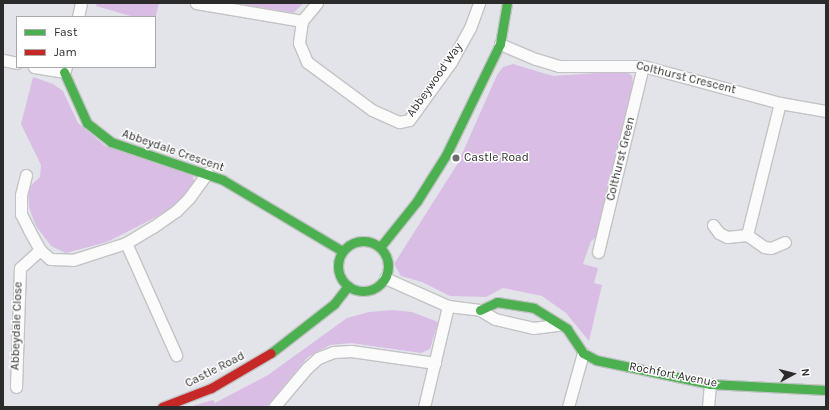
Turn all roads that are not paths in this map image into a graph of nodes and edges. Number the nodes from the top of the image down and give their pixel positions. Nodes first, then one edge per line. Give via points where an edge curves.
1 (81, 3) edge
2 (196, 3) edge
3 (317, 3) edge
4 (479, 3) edge
5 (507, 3) edge
6 (78, 16) edge
7 (302, 21) junction
8 (500, 44) junction
9 (3, 60) edge
10 (16, 63) edge
11 (643, 66) junction
12 (44, 68) edge
13 (65, 70) edge
14 (780, 103) junction
15 (826, 110) edge
16 (207, 173) junction
17 (26, 175) dead end
18 (712, 225) dead end
19 (747, 235) junction
20 (785, 242) dead end
21 (126, 243) junction
22 (381, 246) junction
23 (40, 250) junction
24 (342, 251) junction
25 (598, 252) dead end
26 (386, 278) junction
27 (348, 286) junction
28 (448, 306) junction
29 (480, 310) junction
30 (560, 325) junction
31 (583, 353) junction
32 (176, 355) dead end
33 (434, 363) junction
34 (710, 384) junction
35 (16, 387) dead end
36 (826, 390) edge
37 (162, 407) edge
38 (274, 407) edge
39 (424, 407) edge
40 (568, 407) edge
41 (708, 407) edge

1 - 6 street
2 - 7 street
3 - 7 street
4 - 7 street, Abbeywood Way via 470,28 451,62 409,120 399,122 372,110 307,62 299,43
5 - 8 street
8 - 11 street, Colthurst Crescent via 559,66
8 - 22 street via 446,155 417,201
9 - 10 street
11 - 14 street, Colthurst Crescent
11 - 25 street, Colthurst Green
12 - 13 street
13 - 16 street, Abbeydale Crescent via 87,123 111,142
14 - 15 street, Colthurst Crescent
14 - 19 street
16 - 21 street via 190,198 176,211
16 - 24 street, Abbeydale Crescent
17 - 23 street via 20,214
18 - 19 street via 727,238
19 - 20 street via 764,247 771,248
21 - 23 street via 73,260 50,259
21 - 32 street
22 - 24 street via 359,241 348,245
22 - 26 street via 388,264
23 - 35 street, Abbeydale Close via 20,268
24 - 27 street via 338,273
26 - 27 street via 375,289 368,291 360,292
26 - 28 street
27 - 37 street, Castle Road via 334,304 279,349 211,388
28 - 29 street
28 - 33 street
29 - 30 street via 495,319 533,328
29 - 30 street via 497,302 534,308
30 - 31 street via 567,329
31 - 34 street, Rochfort Avenue via 596,360
31 - 40 street
33 - 38 street via 351,351 334,352 318,358 307,368
33 - 39 street
34 - 36 street, Rochfort Avenue
34 - 41 street

